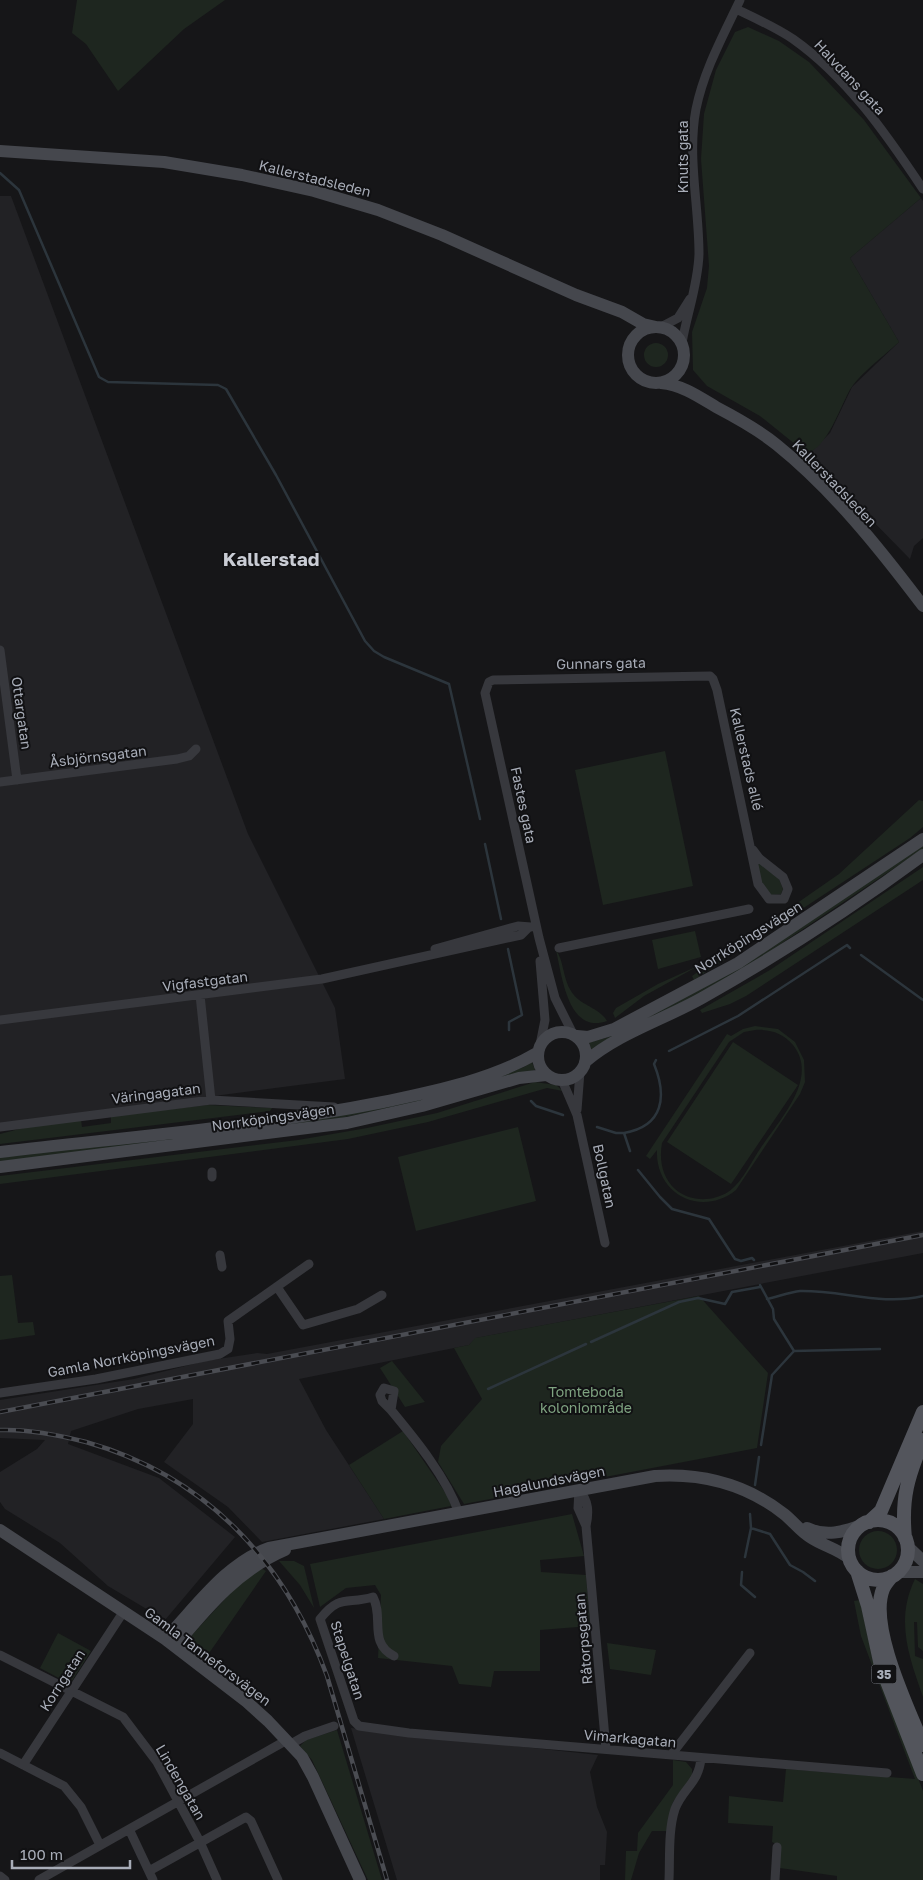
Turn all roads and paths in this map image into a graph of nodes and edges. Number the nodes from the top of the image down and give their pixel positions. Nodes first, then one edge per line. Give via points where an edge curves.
1 (738, 4) edge
2 (0, 151) edge
3 (923, 189) edge
4 (694, 292) junction
5 (605, 306) junction
6 (658, 327) junction
7 (682, 343) junction
8 (629, 347) junction
9 (684, 363) junction
10 (660, 383) junction
11 (707, 402) junction
12 (923, 606) edge
13 (0, 650) edge
14 (710, 676) joint
15 (493, 680) joint
16 (196, 749) dead end
17 (17, 780) junction
18 (0, 782) edge
19 (923, 839) edge
20 (753, 850) junction
21 (923, 855) edge
22 (750, 909) dead end
23 (532, 927) junction
24 (539, 938) junction
25 (559, 948) dead end
26 (200, 995) junction
27 (0, 1020) edge
28 (575, 1035) junction
29 (542, 1044) junction
30 (583, 1067) junction
31 (546, 1075) junction
32 (562, 1080) junction
33 (211, 1100) junction
34 (352, 1108) junction
35 (578, 1115) junction
36 (0, 1127) edge
37 (0, 1152) edge
38 (0, 1167) edge
39 (605, 1243) dead end
40 (220, 1255) dead end
41 (310, 1264) dead end
42 (222, 1267) dead end
43 (277, 1287) junction
44 (382, 1295) dead end
45 (0, 1393) edge
46 (391, 1410) dead end
47 (923, 1412) edge
48 (923, 1440) edge
49 (579, 1490) junction
50 (459, 1513) junction
51 (794, 1522) junction
52 (866, 1523) junction
53 (0, 1530) edge
54 (906, 1542) junction
55 (923, 1561) edge
56 (854, 1565) junction
57 (923, 1572) edge
58 (894, 1574) junction
59 (124, 1611) junction
60 (170, 1642) junction
61 (750, 1653) dead end
62 (0, 1655) edge
63 (394, 1656) dead end
64 (72, 1691) junction
65 (334, 1726) dead end
66 (371, 1728) joint
67 (289, 1742) junction
68 (923, 1745) edge
69 (606, 1749) junction
70 (0, 1753) edge
71 (671, 1755) junction
72 (701, 1758) junction
73 (23, 1765) junction
74 (887, 1774) dead end
75 (923, 1774) edge
76 (178, 1801) junction
77 (129, 1829) junction
78 (200, 1842) junction
79 (100, 1845) junction
80 (777, 1847) dead end
81 (0, 1876) edge
82 (151, 1876) edge
83 (5, 1880) edge
84 (39, 1880) edge
85 (217, 1880) edge
86 (278, 1880) edge
87 (360, 1880) edge
88 (669, 1880) edge
89 (775, 1880) edge

1 - 3 street, Halvdans gata via 820,61 870,115
1 - 4 street, Knuts gata via 708,67 694,123 692,160 698,253
2 - 5 main road, Kallerstadsleden via 164,162 314,191 442,234
4 - 6 street, Knuts gata via 678,318
4 - 7 street, Knuts gata
5 - 6 main road, Kallerstadsleden via 643,324
5 - 8 main road, Kallerstadsleden via 627,327
6 - 7 main road via 675,334
6 - 8 main road via 636,335
7 - 9 main road
8 - 10 main road via 628,359 633,371 642,380
9 - 10 main road via 672,378
9 - 11 main road, Kallerstadsleden via 688,380
10 - 11 main road, Kallerstadsleden via 683,388
11 - 12 main road, Kallerstadsleden via 777,444 810,474 893,566
13 - 17 street, Ottargatan
14 - 15 street, Gunnars gata
14 - 20 street, Kallerstads allé via 716,684
15 - 23 street, Fastes gata via 485,693
16 - 17 street, Åsbjörnsgatan via 189,756 177,759
17 - 18 street, Åsbjörnsgatan
19 - 28 main road, Norrköpingsvägen via 738,963 614,1029 588,1037
20 - 20 street, Kallerstads allé via 758,884 764,895 774,900 784,899 788,889 786,881
21 - 30 main road, Norrköpingsvägen via 756,968 690,1005 609,1043
22 - 25 street
23 - 24 street, Fastes gata
23 - 26 street, Vigfastgatan via 520,934 322,979
24 - 28 street, Fastes gata via 555,998
24 - 29 street, Fastes gata via 537,947 550,1002
26 - 27 street, Vigfastgatan
26 - 33 street, Väringagatan
28 - 29 main road via 561,1031
28 - 30 main road via 585,1047
29 - 31 main road via 540,1068
29 - 34 main road, Norrköpingsvägen via 507,1069 415,1095
30 - 32 main road via 572,1078
30 - 35 street, Bollgatan
31 - 32 main road
31 - 38 main road, Norrköpingsvägen via 519,1078 422,1106 347,1123
32 - 35 street, Bollgatan
33 - 34 street
33 - 36 street, Väringagatan
34 - 37 main road, Norrköpingsvägen via 245,1124
35 - 39 street, Bollgatan
40 - 42 street
41 - 43 street, Gamla Norrköpingsvägen
43 - 44 street via 303,1325 358,1309
43 - 45 street, Gamla Norrköpingsvägen via 228,1321 228,1349 220,1354 96,1379
46 - 50 street via 416,1440 454,1498
47 - 52 main road, 35 via 881,1511
48 - 54 main road, 35 via 906,1481 903,1506
49 - 50 main road, Hagalundsvägen
49 - 51 main road, Hagalundsvägen via 656,1476 696,1477 721,1481 741,1489
49 - 69 street, Råtorpsgatan via 588,1508 586,1526
50 - 60 main road, Hagalundsvägen via 270,1548 240,1564 216,1585
51 - 52 main road, Hagalundsvägen via 822,1534
51 - 56 main road, Hagalundsvägen via 810,1537 841,1551
52 - 54 main road via 882,1520 891,1523
52 - 56 main road, 35 via 850,1540
53 - 59 main road, Gamla Tanneforsvägen
54 - 55 main road
54 - 58 main road, 35 via 906,1560
56 - 58 main road via 874,1579
56 - 75 main road, 35 via 868,1606 881,1666
57 - 58 main road
58 - 68 main road, 35 via 882,1595 883,1629 896,1678
59 - 60 main road, Gamla Tanneforsvägen
59 - 64 street, Korngatan
60 - 67 main road, Gamla Tanneforsvägen via 247,1702
61 - 71 street
62 - 64 street, Lindengatan
63 - 66 street, Stapelgatan via 378,1639 374,1597 334,1604 320,1619 354,1721 359,1726
64 - 73 street, Korngatan
64 - 76 street, Lindengatan via 123,1717 157,1762
65 - 67 street
66 - 69 street, Vimarkagatan
67 - 76 street
67 - 87 main road, Gamla Tanneforsvägen via 313,1777
69 - 71 street, Vimarkagatan
70 - 73 street
71 - 72 street, Vimarkagatan
72 - 74 street, Vimarkagatan
72 - 88 street via 697,1777 675,1809
73 - 79 street via 64,1786 81,1807
76 - 77 street
76 - 78 street, Lindengatan
77 - 79 street
77 - 82 street
78 - 82 street
78 - 85 street, Lindengatan
78 - 86 street via 248,1818
79 - 84 street
80 - 89 street
81 - 83 street

